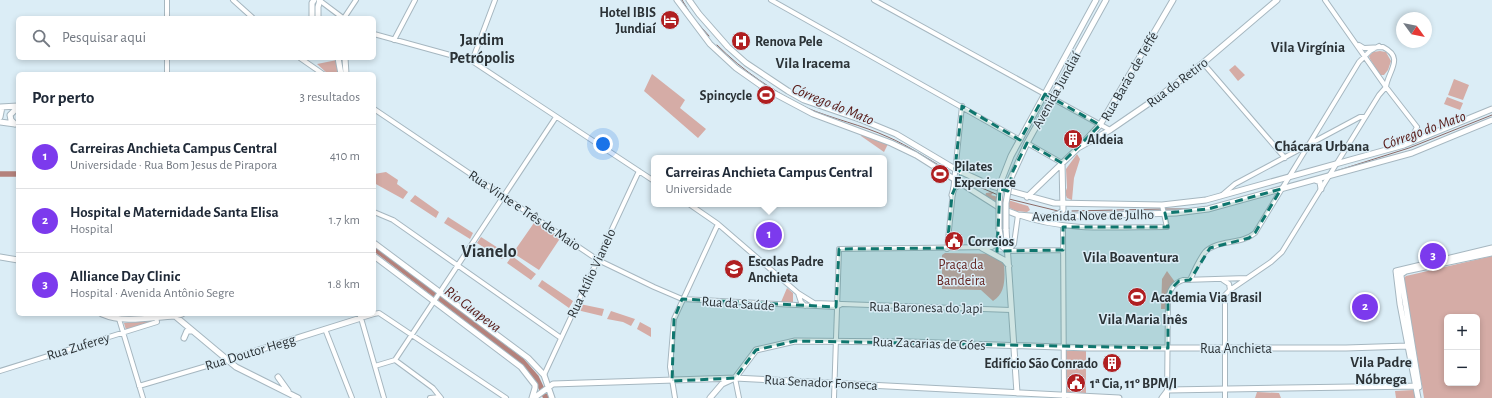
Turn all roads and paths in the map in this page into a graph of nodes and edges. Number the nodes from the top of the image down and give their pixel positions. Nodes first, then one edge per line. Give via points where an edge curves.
1 (167, 0) edge
2 (233, 0) edge
3 (314, 0) edge
4 (320, 0) edge
5 (356, 0) edge
6 (415, 0) edge
7 (494, 0) edge
8 (677, 0) edge
9 (689, 0) edge
10 (771, 0) edge
11 (874, 0) edge
12 (1096, 0) edge
13 (1106, 0) edge
14 (1173, 0) edge
15 (1277, 0) edge
16 (1325, 0) edge
17 (167, 16) edge
18 (251, 16) edge
19 (312, 16) edge
20 (318, 16) edge
21 (340, 16) edge
22 (344, 16) edge
23 (714, 32) junction
24 (376, 35) edge
25 (705, 38) junction
26 (394, 40) junction
27 (1355, 42) junction
28 (1381, 47) junction
29 (1365, 57) junction
30 (167, 60) edge
31 (303, 60) edge
32 (338, 60) edge
33 (345, 60) edge
34 (472, 61) junction
35 (1203, 63) junction
36 (168, 72) edge
37 (320, 72) edge
38 (341, 72) edge
39 (346, 72) edge
40 (1378, 76) junction
41 (1388, 76) junction
42 (1386, 87) junction
43 (1046, 94) junction
44 (1052, 98) junction
45 (16, 106) edge
46 (962, 106) junction
47 (1, 107) edge
48 (16, 107) edge
49 (1492, 109) edge
50 (376, 110) edge
51 (0, 117) edge
52 (556, 117) junction
53 (1365, 117) junction
54 (1492, 120) edge
55 (0, 122) edge
56 (15, 124) edge
57 (1100, 125) junction
58 (1417, 128) junction
59 (1110, 130) junction
60 (1020, 140) junction
61 (1419, 140) junction
62 (1027, 143) junction
63 (1309, 143) junction
64 (1408, 144) junction
65 (1078, 148) junction
66 (1070, 156) junction
67 (1285, 158) junction
68 (1062, 163) junction
69 (1335, 165) junction
70 (955, 169) junction
71 (1056, 169) junction
72 (639, 172) junction
73 (1063, 173) junction
74 (1330, 174) junction
75 (970, 176) junction
76 (1289, 177) junction
77 (651, 179) edge
78 (1315, 180) junction
79 (957, 181) junction
80 (1235, 184) junction
81 (1281, 189) junction
82 (1321, 189) junction
83 (1237, 192) junction
84 (952, 195) junction
85 (504, 196) junction
86 (1220, 196) junction
87 (1027, 197) junction
88 (1063, 204) junction
89 (692, 207) edge
90 (1164, 210) junction
91 (376, 213) edge
92 (1018, 215) junction
93 (1042, 217) junction
94 (718, 224) junction
95 (1063, 227) junction
96 (999, 231) junction
97 (376, 245) edge
98 (982, 248) junction
99 (1492, 248) edge
100 (947, 249) junction
101 (1063, 250) junction
102 (1008, 251) junction
103 (1492, 253) edge
104 (0, 257) edge
105 (376, 257) edge
106 (16, 260) edge
107 (598, 260) junction
108 (458, 265) junction
109 (1009, 266) junction
110 (1398, 274) junction
111 (1247, 278) junction
112 (1190, 280) junction
113 (1223, 280) junction
114 (1230, 290) junction
115 (797, 292) junction
116 (437, 296) junction
117 (682, 299) junction
118 (1402, 303) junction
119 (837, 305) junction
120 (794, 306) joint
121 (805, 306) junction
122 (1011, 310) junction
123 (376, 314) edge
124 (109, 316) edge
125 (175, 316) joint
126 (361, 316) edge
127 (119, 319) junction
128 (156, 320) junction
129 (325, 329) junction
130 (122, 332) junction
131 (194, 332) junction
132 (412, 335) junction
133 (184, 338) dead end
134 (561, 338) junction
135 (836, 340) junction
136 (1015, 346) junction
137 (1408, 346) junction
138 (1064, 348) junction
139 (1168, 348) junction
140 (1226, 348) junction
141 (1414, 357) junction
142 (227, 360) junction
143 (395, 360) junction
144 (375, 366) junction
145 (0, 371) edge
146 (544, 375) junction
147 (278, 377) dead end
148 (718, 378) junction
149 (735, 378) junction
150 (672, 381) junction
151 (834, 383) junction
152 (722, 384) junction
153 (139, 386) junction
154 (547, 387) junction
155 (1418, 387) junction
156 (1168, 390) junction
157 (1225, 390) junction
158 (292, 394) junction
159 (1017, 395) edge
160 (1064, 396) edge
161 (440, 397) edge
162 (143, 398) edge
163 (298, 398) edge
164 (352, 398) edge
165 (384, 398) edge
166 (430, 398) edge
167 (506, 398) edge
168 (533, 398) edge
169 (552, 398) edge
170 (675, 398) edge
171 (710, 398) edge
172 (739, 398) edge
173 (834, 398) edge
174 (1119, 398) edge
175 (1162, 398) edge
176 (1167, 398) edge
177 (1225, 398) edge
178 (1418, 398) edge
179 (1421, 398) edge

1 - 17 street
2 - 18 street
3 - 19 main road
4 - 20 main road
4 - 21 street
5 - 22 street
6 - 26 street
7 - 34 street
8 - 25 main road, Avenida Nove de Julho
9 - 23 main road, Avenida Nove de Julho
10 - 46 street
11 - 43 street
12 - 43 main road, Avenida Jundiaí
13 - 44 main road, Avenida Jundiaí
14 - 57 main road, Rua Barão de Teffé
15 - 35 main road, Rua do Retiro
16 - 27 street
23 - 25 main road via 712,40
23 - 70 main road, Avenida Nove de Julho via 746,63 788,91 804,100 896,134
24 - 26 street
25 - 79 main road, Avenida Nove de Julho via 726,60 784,100 813,114 891,143
26 - 34 street
27 - 28 street via 1364,48
27 - 29 street
28 - 29 street via 1370,51
28 - 41 street via 1390,52 1395,62
29 - 40 street
29 - 63 street via 1359,62
30 - 36 street
31 - 37 street
32 - 38 main road
33 - 39 main road
34 - 52 street
35 - 59 main road, Rua do Retiro
35 - 67 street
40 - 41 street
40 - 42 street
41 - 42 street
42 - 53 street
42 - 58 street
43 - 44 street
43 - 60 main road, Avenida Jundiaí
44 - 57 street
44 - 62 main road, Avenida Jundiaí
45 - 47 main road
46 - 60 street
46 - 70 street
47 - 51 main road
48 - 56 main road via 10,115
49 - 61 main road, Avenida Nove de Julho
50 - 85 street, Rua Vinte e Três de Maio
52 - 72 street
52 - 85 street
53 - 63 street via 1360,117
53 - 69 street
54 - 74 main road, Avenida Nove de Julho via 1412,152
55 - 56 main road
57 - 59 street
57 - 65 main road, Rua Barão de Teffé
58 - 61 street
58 - 64 street
59 - 65 main road, Rua do Retiro
60 - 96 main road, Avenida Jundiaí, bridge via 1002,179
61 - 64 main road, Avenida Nove de Julho
62 - 68 street
62 - 102 main road, Avenida Jundiaí, bridge via 1010,180 1006,203
63 - 67 street
63 - 76 street
64 - 69 main road, Avenida Nove de Julho
65 - 66 main road, Rua do Retiro
66 - 68 main road, Rua do Retiro
66 - 73 main road, Rua do Retiro
67 - 80 street
68 - 71 main road, Rua do Retiro
68 - 73 main road
69 - 74 street
69 - 76 main road, Avenida Nove de Julho
70 - 75 main road, Avenida Nove de Julho
70 - 79 street
71 - 73 main road
71 - 87 main road, Rua do Retiro
72 - 77 street
72 - 107 street, Rua Atílio Vianelo
73 - 88 main road
74 - 78 main road, Avenida Nove de Julho
74 - 82 street
75 - 79 main road via 959,176
75 - 87 main road, Avenida Nove de Julho
76 - 81 street
76 - 83 main road, Avenida Nove de Julho
78 - 81 main road, Avenida Nove de Julho
78 - 82 main road via 1320,182
79 - 84 street
79 - 84 main road
79 - 92 main road, Avenida Nove de Julho via 1000,208
80 - 83 street
80 - 86 street
81 - 90 main road, Avenida Nove de Julho via 1212,208
81 - 112 street via 1255,233 1249,238 1210,248
82 - 111 street via 1282,252
83 - 86 main road, Avenida Nove de Julho
84 - 100 street
85 - 107 street, Rua Vinte e Três de Maio
85 - 108 street
86 - 90 main road, Avenida Nove de Julho
87 - 88 main road, Avenida Nove de Julho
88 - 90 main road, Avenida Nove de Julho
88 - 93 main road via 1063,210 1059,214
89 - 94 street
90 - 93 main road, Avenida Nove de Julho
90 - 95 street via 1167,226
91 - 108 street via 393,220
92 - 93 main road, Avenida Nove de Julho
92 - 95 street
92 - 102 street via 1014,244
94 - 115 street
94 - 117 street
95 - 101 street
96 - 98 street via 998,241 994,246
96 - 102 main road via 1002,246
97 - 116 main road
98 - 100 street
98 - 109 main road via 1004,260
99 - 110 main road
100 - 119 street via 839,249
101 - 102 street
101 - 138 street
102 - 109 main road
103 - 110 main road
104 - 106 main road
105 - 116 main road
107 - 117 street, Rua Vinte e Três de Maio
107 - 134 street, Rua Atílio Vianelo
108 - 116 street
108 - 134 street
109 - 122 main road
110 - 118 main road
111 - 113 street
111 - 114 street
112 - 113 street
112 - 139 street via 1179,281 1169,293
113 - 114 street via 1230,284
114 - 140 street via 1225,295
115 - 119 street, Rua Baronesa do Japi via 814,303
115 - 121 street
116 - 132 street
116 - 146 main road via 528,358
116 - 168 main road via 521,367 536,388
117 - 120 street, Rua da Saúde
117 - 150 street via 674,319 670,366
118 - 137 main road
118 - 141 main road
119 - 121 street, Rua Baronesa do Japi
119 - 122 street, Rua Baronesa do Japi
119 - 135 street
120 - 121 street, Rua Baronesa do Japi
122 - 136 main road
123 - 132 street via 379,313
124 - 127 main road
125 - 128 main road
125 - 131 main road
126 - 129 main road, Rua Doutor Hegg
126 - 144 street
127 - 128 main road
127 - 130 street
128 - 130 street, Rua Zuferey
129 - 142 main road, Rua Doutor Hegg
129 - 164 street
130 - 145 street, Rua Zuferey
130 - 153 street
131 - 133 main road via 187,331
131 - 142 main road
132 - 143 street
132 - 167 street
134 - 146 street, Rua Atílio Vianelo
135 - 136 main road, Rua Zacarias de Góes
135 - 149 main road, Rua Zacarias de Góes via 795,341 756,350
135 - 151 street
136 - 138 main road, Rua Zacarias de Góes
136 - 159 main road
137 - 140 main road, Rua Anchieta
137 - 141 main road
137 - 155 main road
138 - 139 main road, Rua Anchieta
138 - 160 street
139 - 140 main road, Rua Anchieta
139 - 156 street
140 - 157 street
141 - 155 main road
142 - 153 street, Rua Doutor Hegg
142 - 158 main road via 236,367
143 - 144 street
143 - 161 street via 433,388
144 - 165 street
146 - 154 main road
147 - 158 main road
148 - 149 main road, Rua Senador Fonseca
148 - 150 main road, Rua Senador Fonseca
148 - 152 main road
149 - 151 main road, Rua Senador Fonseca
149 - 152 main road
149 - 172 street
150 - 154 main road, Rua Senador Fonseca via 553,384
150 - 170 street
151 - 159 main road, Rua Senador Fonseca
151 - 173 street
152 - 171 main road
153 - 162 street
154 - 168 main road
154 - 169 main road
155 - 157 main road
155 - 178 main road
155 - 179 main road
156 - 157 main road
156 - 175 main road
156 - 176 street
157 - 177 street
158 - 163 main road
159 - 160 main road, Rua Senador Fonseca
160 - 174 main road, Rua Senador Fonseca
161 - 166 street

